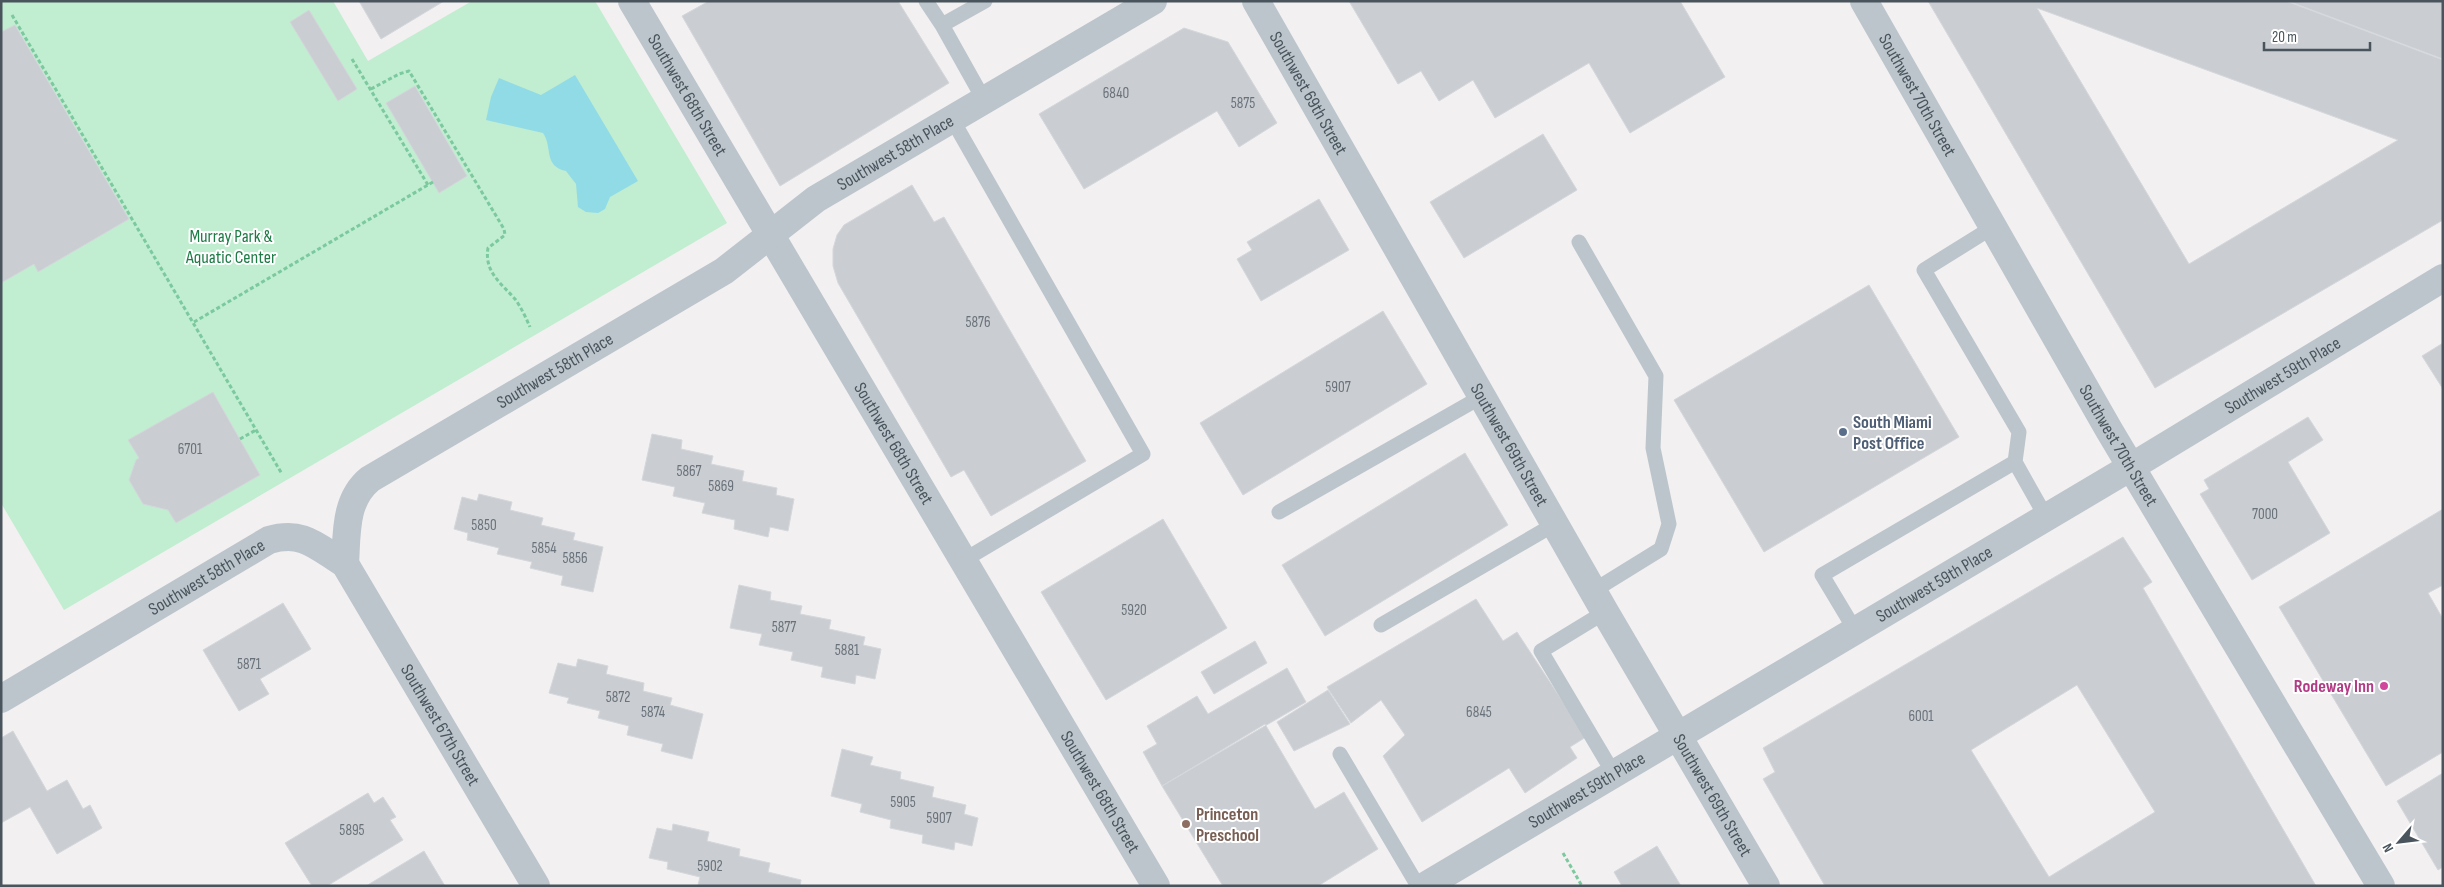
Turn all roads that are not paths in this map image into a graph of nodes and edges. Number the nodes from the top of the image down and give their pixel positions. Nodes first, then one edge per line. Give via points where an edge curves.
1 (632, 1) edge
2 (926, 1) edge
3 (985, 1) edge
4 (1153, 1) edge
5 (1256, 1) edge
6 (1864, 1) edge
7 (942, 25) junction
8 (984, 100) junction
9 (952, 119) junction
10 (1994, 226) junction
11 (770, 235) junction
12 (1579, 242) dead end
13 (2443, 278) edge
14 (1482, 397) junction
15 (2015, 462) junction
16 (2131, 467) junction
17 (1279, 512) dead end
18 (2046, 518) junction
19 (1555, 524) junction
20 (964, 560) junction
21 (345, 564) junction
22 (1599, 601) junction
23 (1381, 625) dead end
24 (1855, 630) junction
25 (1, 699) edge
26 (1678, 736) junction
27 (1340, 754) dead end
28 (1614, 774) junction
29 (536, 886) edge
30 (1156, 886) edge
31 (1418, 886) edge
32 (1425, 886) edge
33 (1766, 886) edge
34 (2381, 886) edge

1 - 11 street, Southwest 68th Street
2 - 7 lane
3 - 7 lane
4 - 8 street, Southwest 58th Place
5 - 14 street, Southwest 69th Street
6 - 10 street, Southwest 70th Street
7 - 8 lane
8 - 9 street, Southwest 58th Place
9 - 11 street, Southwest 58th Place via 816,199
9 - 20 lane via 1143,454
10 - 15 lane via 1924,270 2019,432
10 - 16 street, Southwest 70th Street
11 - 20 street, Southwest 68th Street
11 - 21 street, Southwest 58th Place via 724,271 370,479 357,495 350,511
12 - 22 lane via 1656,376 1653,448 1669,524 1661,549
13 - 16 street, Southwest 59th Place
14 - 17 lane
14 - 19 street, Southwest 69th Street
15 - 18 lane
15 - 24 lane via 1822,575
16 - 18 street, Southwest 59th Place
16 - 34 street, Southwest 70th Street
18 - 24 street, Southwest 59th Place
19 - 22 street, Southwest 69th Street
19 - 23 lane
20 - 30 street, Southwest 68th Street
21 - 25 street, Southwest 58th Place via 306,539 287,536 269,540
21 - 29 street, Southwest 67th Street
22 - 26 street, Southwest 69th Street
22 - 28 lane via 1541,651
24 - 26 street, Southwest 59th Place
26 - 28 street, Southwest 59th Place
26 - 33 street, Southwest 69th Street
27 - 31 lane
28 - 32 street, Southwest 59th Place

